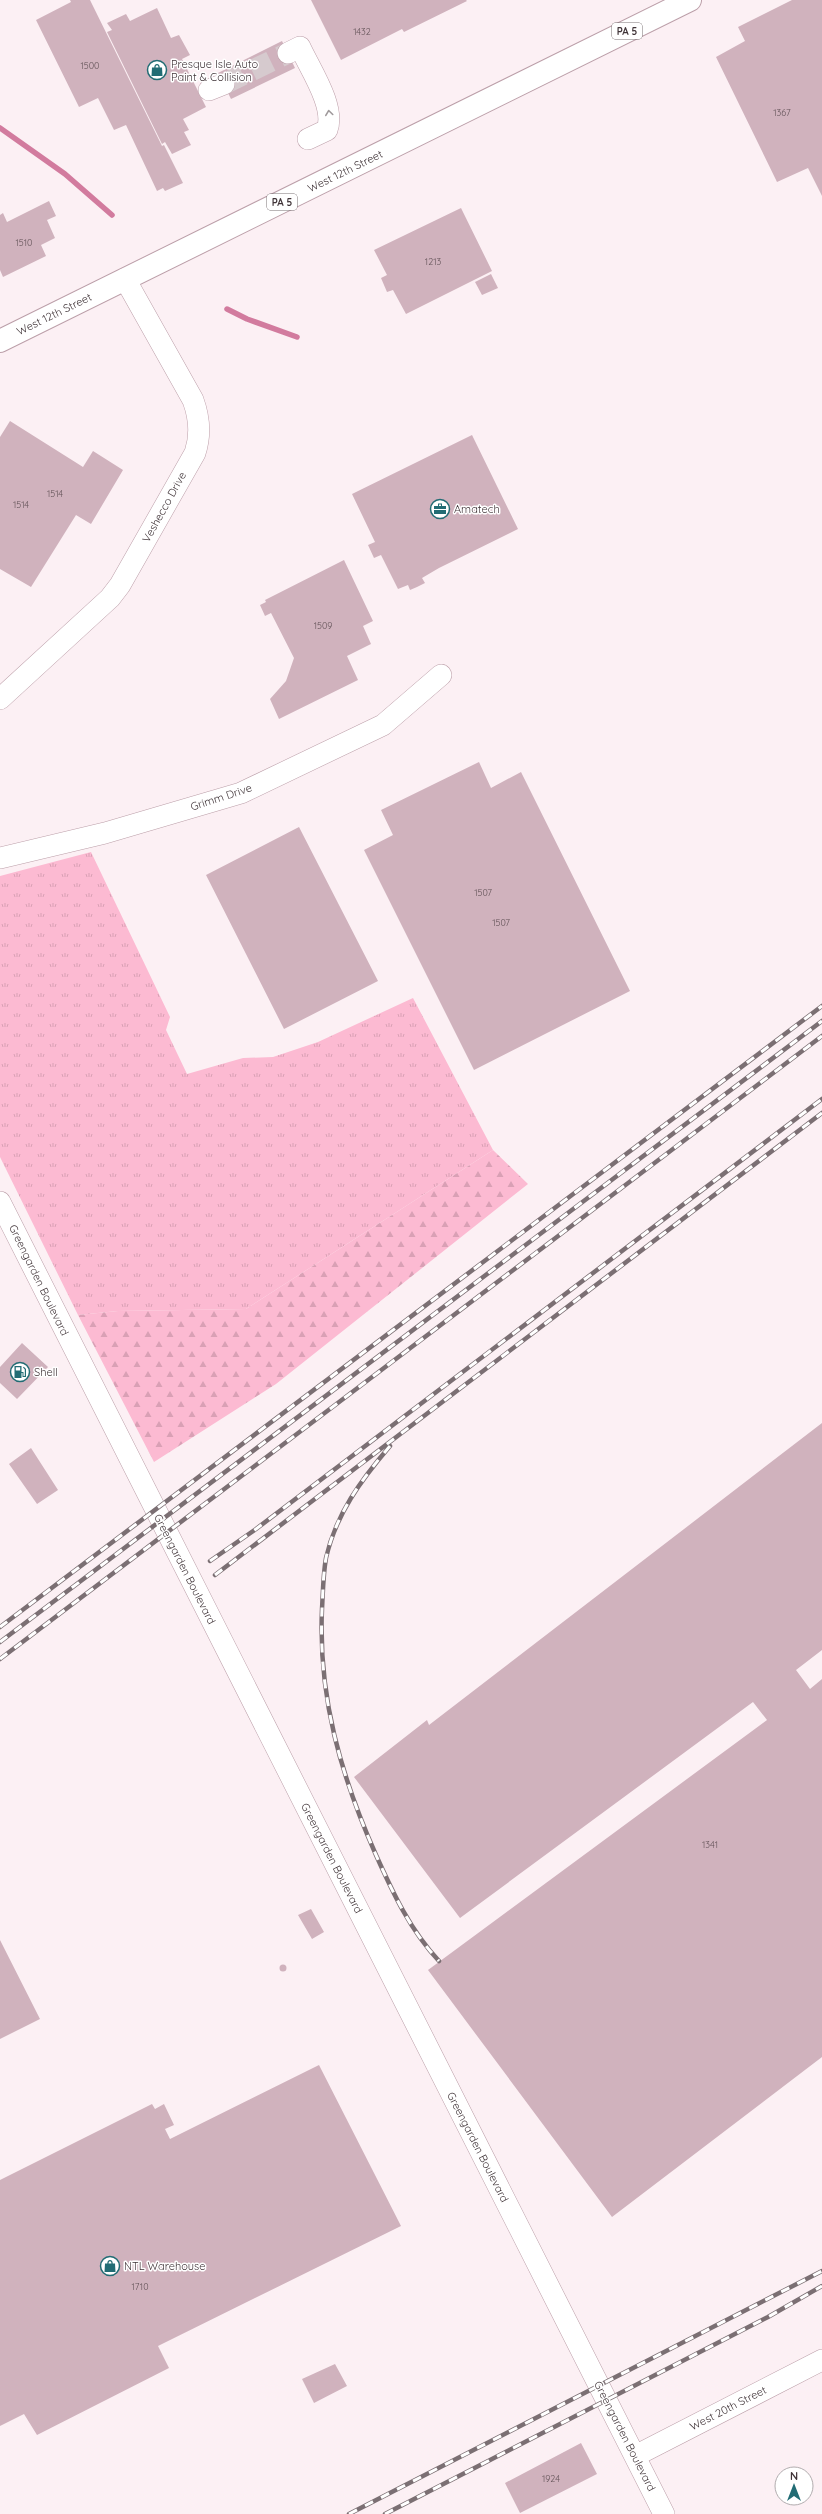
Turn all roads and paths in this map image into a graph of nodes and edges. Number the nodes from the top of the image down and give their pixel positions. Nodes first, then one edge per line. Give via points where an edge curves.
1 (690, 0) edge
2 (288, 53) tunnel mouth
3 (308, 139) dead end
4 (125, 280) junction
5 (0, 341) edge
6 (441, 675) dead end
7 (0, 699) edge
8 (0, 858) edge
9 (0, 1202) edge
10 (6, 1228) edge
11 (822, 2360) edge
12 (635, 2456) junction
13 (664, 2514) edge

1 - 4 main road, West 12th Street / PA 5
3 -> 2 street via 327,130 330,116 328,105 300,47
4 - 5 main road, West 12th Street / PA 5
4 - 7 street, Veshecco Drive via 193,400 198,413 199,440 195,453 120,585 110,598
6 - 8 street, Grimm Drive via 383,725 241,793 105,833
9 - 10 street, Greengarden Boulevard
10 - 12 street, Greengarden Boulevard
11 - 12 street, West 20th Street
12 - 13 street, Greengarden Boulevard

